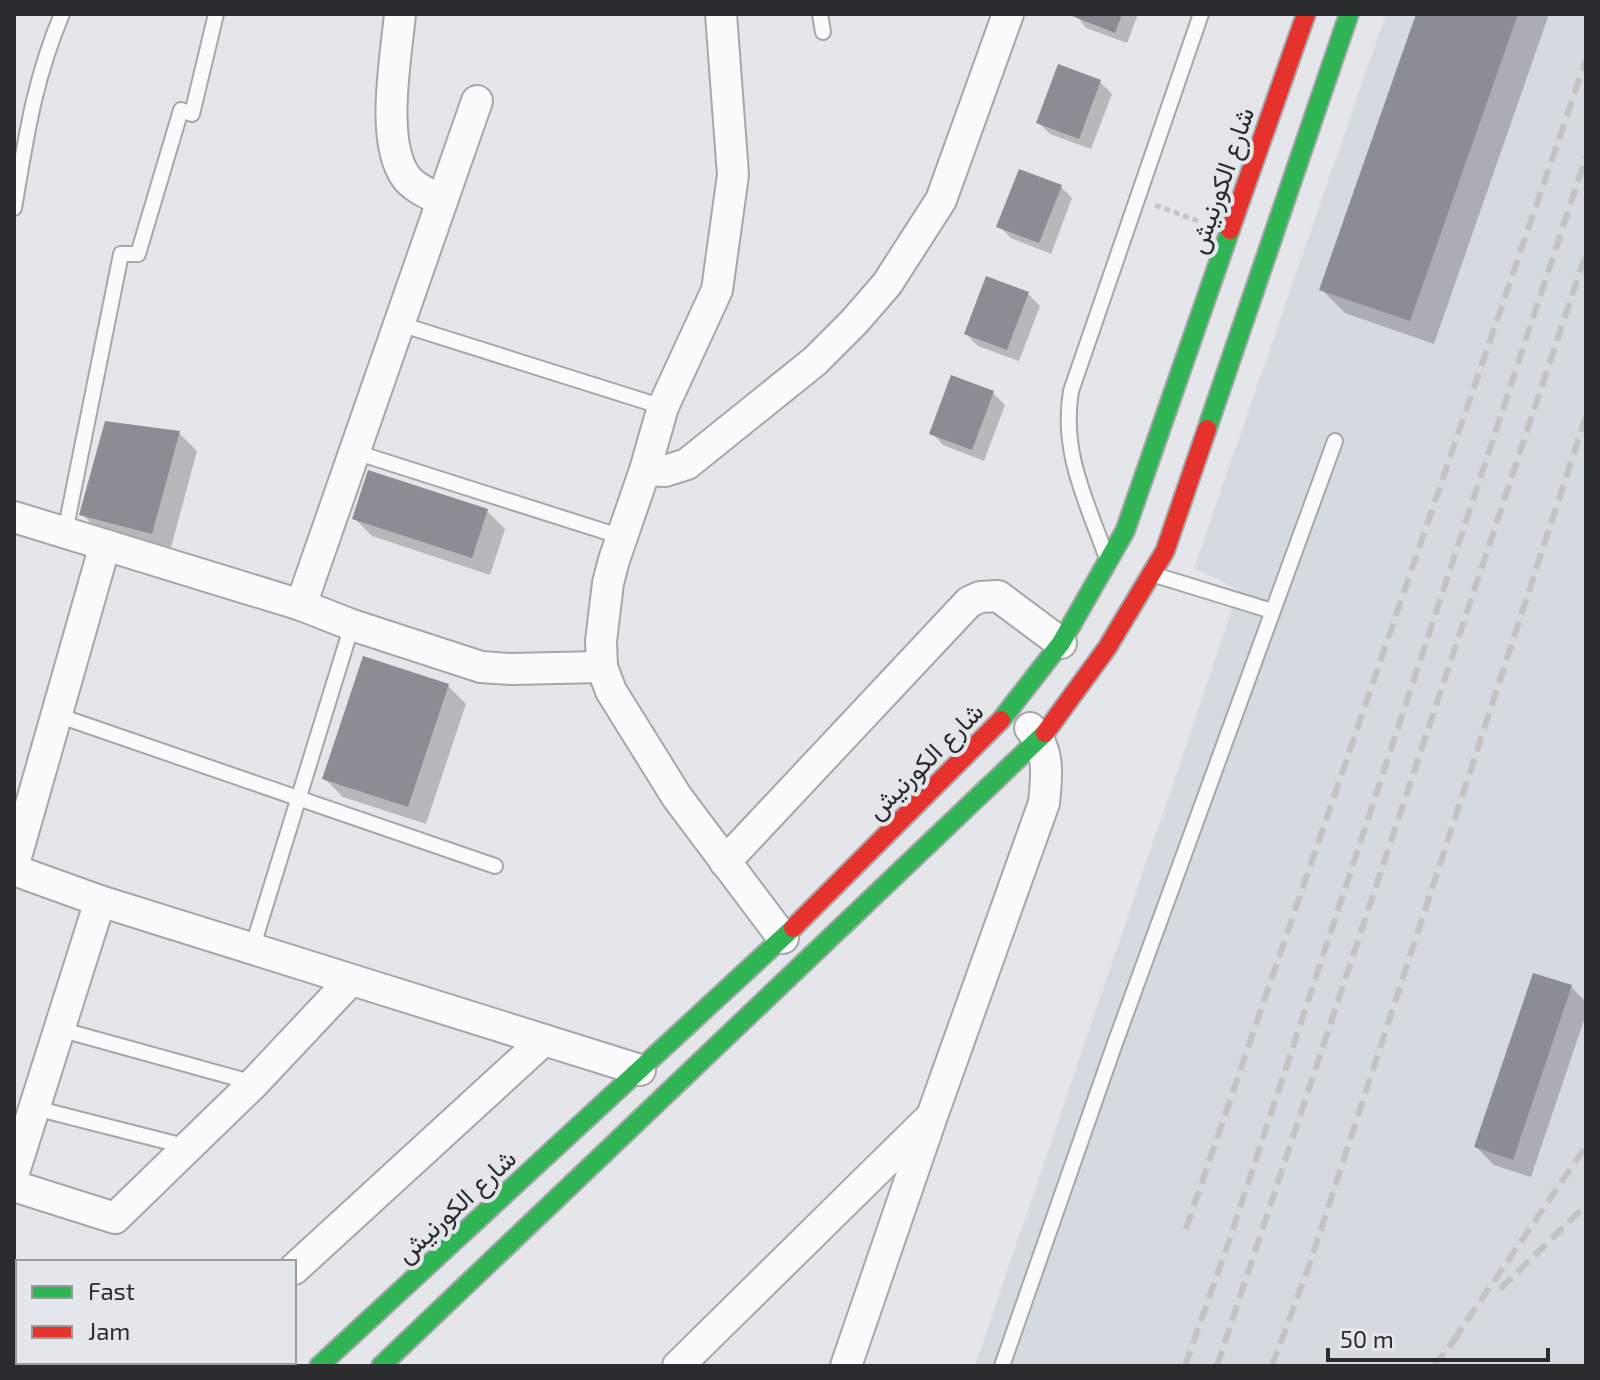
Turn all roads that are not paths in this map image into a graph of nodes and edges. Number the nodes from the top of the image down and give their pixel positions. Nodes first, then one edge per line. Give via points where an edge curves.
1 (62, 14) edge
2 (216, 14) edge
3 (400, 14) edge
4 (721, 14) edge
5 (820, 14) edge
6 (1008, 14) edge
7 (1201, 14) edge
8 (1306, 14) edge
9 (1349, 14) edge
10 (823, 32) dead end
11 (477, 101) dead end
12 (442, 201) junction
13 (14, 208) edge
14 (400, 324) junction
15 (663, 407) junction
16 (1335, 441) dead end
17 (355, 452) junction
18 (645, 470) junction
19 (14, 517) edge
20 (65, 532) junction
21 (622, 537) junction
22 (105, 545) junction
23 (1130, 567) junction
24 (301, 605) junction
25 (1272, 611) junction
26 (352, 625) junction
27 (1061, 643) junction
28 (602, 667) junction
29 (1012, 709) junction
30 (57, 715) junction
31 (1040, 740) junction
32 (299, 799) junction
33 (725, 862) junction
34 (14, 864) edge
35 (495, 866) dead end
36 (14, 870) edge
37 (100, 901) junction
38 (783, 938) junction
39 (252, 949) junction
40 (351, 980) junction
41 (59, 1029) junction
42 (544, 1040) junction
43 (640, 1070) junction
44 (254, 1083) junction
45 (35, 1108) junction
46 (932, 1116) junction
47 (188, 1147) junction
48 (14, 1172) edge
49 (14, 1186) edge
50 (296, 1267) edge
51 (319, 1366) edge
52 (381, 1366) edge
53 (678, 1366) edge
54 (846, 1366) edge
55 (1002, 1366) edge

1 - 13 lane via 28,119
2 - 20 lane via 192,114 181,110 138,254 121,254
3 - 12 street via 391,135 395,158 408,180
4 - 15 street via 733,175 717,290
5 - 10 lane
6 - 18 street via 941,200 887,284 815,361 698,455 676,468
7 - 23 lane via 1066,418 1073,462
8 - 23 street, شارع الكورنيش via 1125,531
9 - 23 street, شارع الكورنيش via 1165,551
11 - 12 street
12 - 14 street
14 - 15 lane
14 - 17 street
15 - 18 street
16 - 25 lane
17 - 21 lane
17 - 24 street
18 - 21 street
19 - 20 street
20 - 22 street
21 - 28 street via 608,583
22 - 24 street
22 - 30 street
23 - 25 lane
23 - 27 street, شارع الكورنيش
23 - 31 street, شارع الكورنيش via 1125,622
24 - 26 street
25 - 55 lane
26 - 28 street via 481,667
26 - 32 lane
27 - 29 street, شارع الكورنيش
27 - 33 street via 998,596 969,602
28 - 33 street via 611,691 677,797
29 - 31 street
29 - 38 street, شارع الكورنيش
30 - 32 lane
30 - 34 street
31 - 46 street via 1048,771 1044,803
31 - 52 street, شارع الكورنيش
32 - 35 lane
32 - 39 lane
33 - 38 street
36 - 37 street
37 - 39 street
37 - 41 street
38 - 43 street, شارع الكورنيش
39 - 40 street
40 - 42 street
40 - 44 street
41 - 44 lane
41 - 45 street
42 - 43 street
42 - 50 street
43 - 51 street, شارع الكورنيش
44 - 47 street
45 - 47 lane
45 - 48 street
46 - 53 street
46 - 54 street
47 - 49 street via 115,1218

